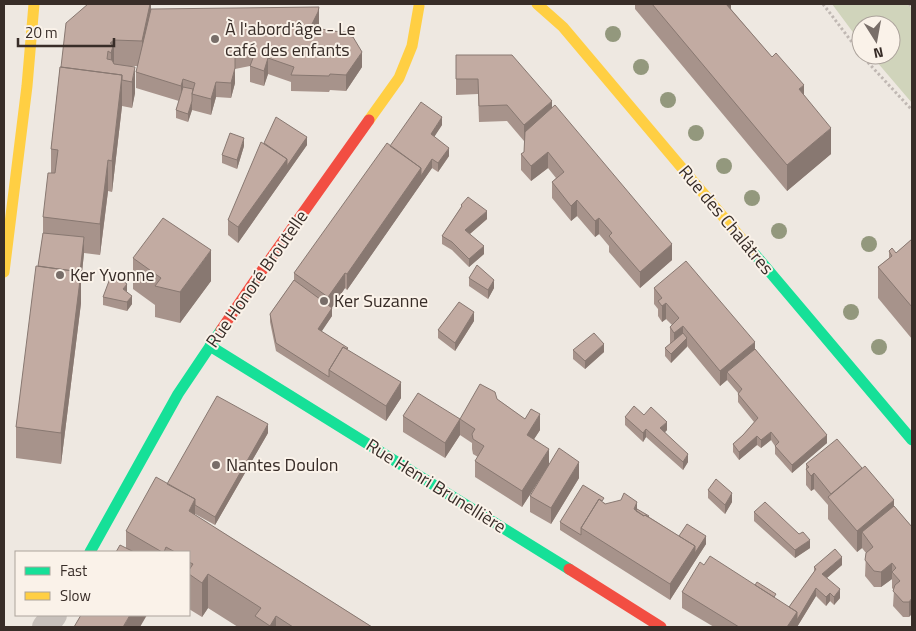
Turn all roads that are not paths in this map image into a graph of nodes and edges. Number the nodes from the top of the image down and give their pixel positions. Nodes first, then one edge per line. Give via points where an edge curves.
1 (34, 4) edge
2 (418, 4) edge
3 (537, 4) edge
4 (4, 272) edge
5 (210, 346) junction
6 (912, 440) edge
7 (91, 551) edge
8 (53, 616) edge
9 (45, 627) edge
10 (661, 627) edge

1 - 4 street via 28,86
2 - 5 street, Rue Honoré Broutelle via 412,46 399,78
3 - 6 street, Rue des Chalâtres via 563,27
5 - 7 street, Rue Honoré Broutelle via 178,394
5 - 10 street, Rue Henri Brunellière
8 - 9 street

